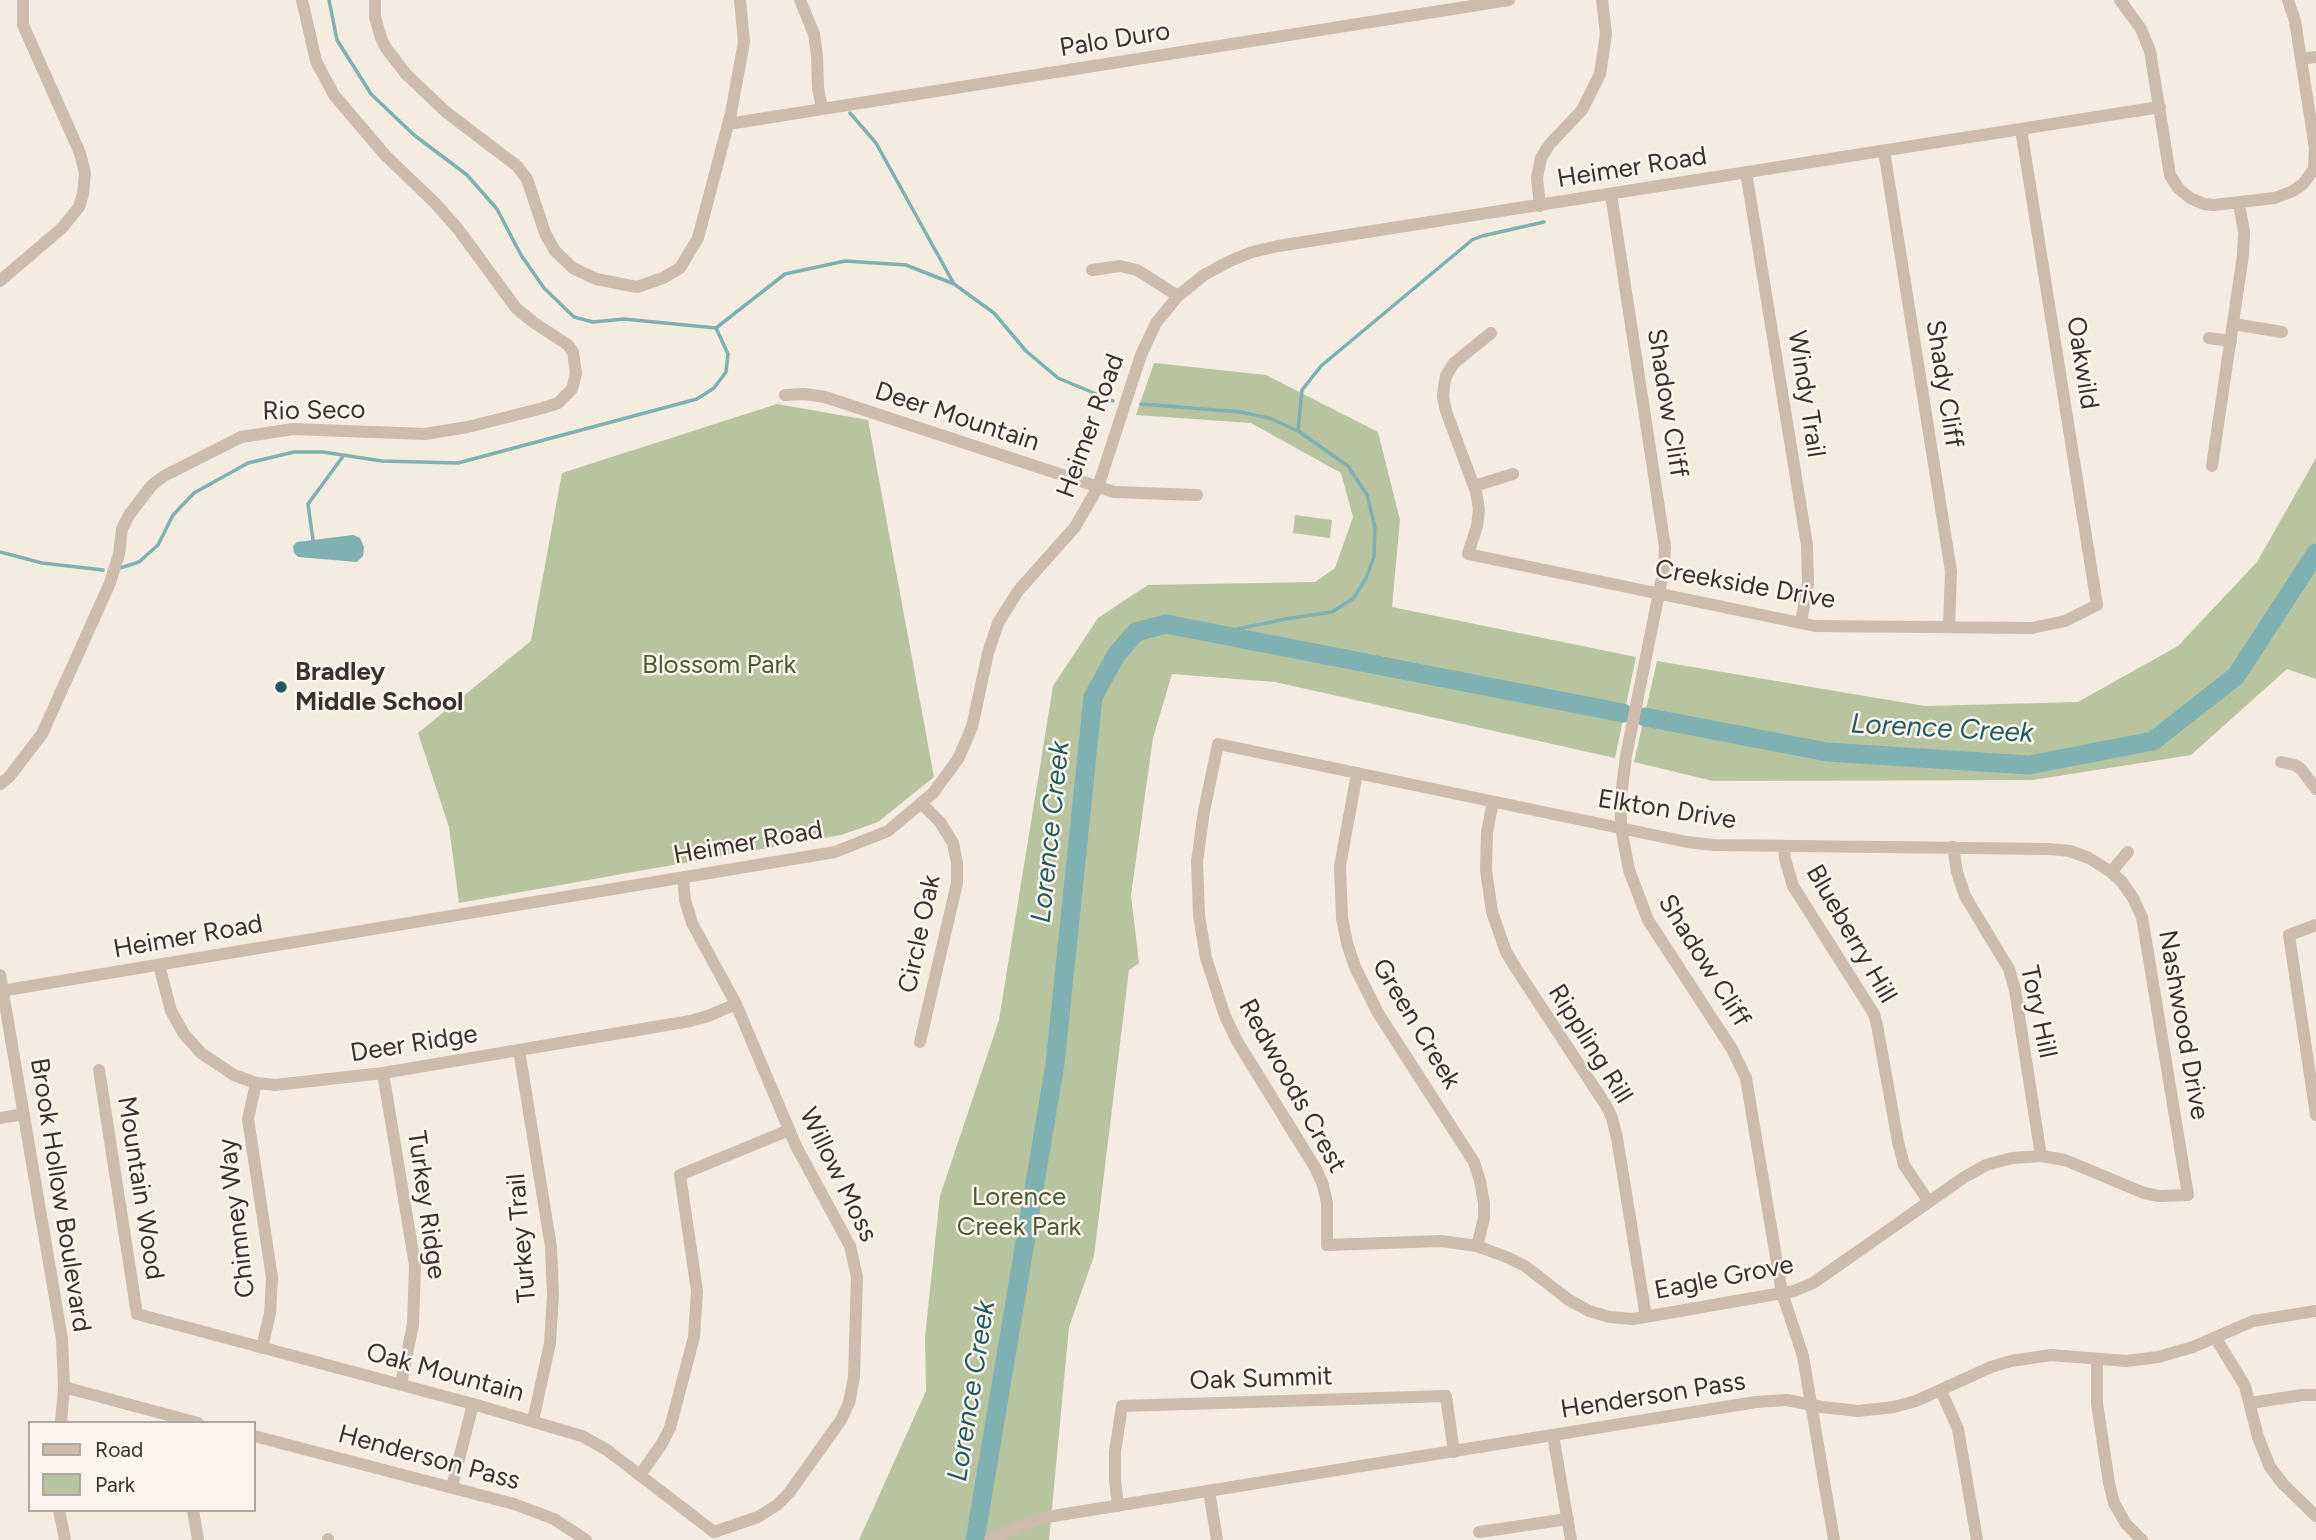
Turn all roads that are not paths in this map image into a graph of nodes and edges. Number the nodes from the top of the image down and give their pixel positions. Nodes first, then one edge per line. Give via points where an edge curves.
1 (23, 0) edge
2 (302, 0) edge
3 (375, 0) edge
4 (740, 0) edge
5 (800, 0) edge
6 (1508, 0) edge
7 (1602, 0) edge
8 (2120, 0) edge
9 (2288, 0) edge
10 (2316, 57) edge
11 (2301, 59) junction
12 (2160, 107) junction
13 (822, 109) junction
14 (728, 124) junction
15 (2021, 129) junction
16 (1884, 151) junction
17 (1746, 172) junction
18 (2314, 175) edge
19 (1611, 194) junction
20 (2239, 204) junction
21 (1540, 206) junction
22 (1092, 270) dead end
23 (0, 281) edge
24 (1178, 296) junction
25 (2233, 324) junction
26 (2282, 332) dead end
27 (1491, 333) dead end
28 (2209, 338) dead end
29 (2231, 341) junction
30 (785, 395) dead end
31 (2212, 466) dead end
32 (1513, 474) dead end
33 (1474, 486) junction
34 (1098, 487) junction
35 (1197, 495) dead end
36 (1659, 594) junction
37 (2097, 605) joint
38 (1801, 623) junction
39 (1950, 626) junction
40 (1219, 744) joint
41 (2281, 762) dead end
42 (1357, 773) junction
43 (0, 784) edge
44 (2316, 789) edge
45 (1493, 802) junction
46 (922, 804) junction
47 (1620, 828) junction
48 (1784, 846) junction
49 (1953, 848) junction
50 (2128, 852) dead end
51 (2111, 872) junction
52 (683, 877) junction
53 (2316, 925) edge
54 (159, 965) junction
55 (0, 975) edge
56 (1, 991) edge
57 (736, 1004) junction
58 (920, 1042) dead end
59 (519, 1050) junction
60 (99, 1070) dead end
61 (383, 1073) junction
62 (2313, 1073) edge
63 (256, 1083) junction
64 (24, 1114) junction
65 (2316, 1115) edge
66 (0, 1118) edge
67 (789, 1130) junction
68 (2041, 1156) junction
69 (2188, 1195) joint
70 (1930, 1202) junction
71 (1328, 1244) joint
72 (1477, 1246) junction
73 (1782, 1293) junction
74 (2316, 1311) edge
75 (137, 1314) joint
76 (1646, 1317) junction
77 (2215, 1337) junction
78 (262, 1348) junction
79 (2097, 1359) junction
80 (401, 1384) junction
81 (64, 1387) junction
82 (1941, 1391) junction
83 (2316, 1395) edge
84 (2251, 1403) junction
85 (473, 1404) junction
86 (1812, 1405) junction
87 (61, 1421) edge
88 (188, 1421) edge
89 (533, 1421) junction
90 (1553, 1435) junction
91 (256, 1437) edge
92 (1454, 1452) junction
93 (640, 1475) junction
94 (452, 1487) junction
95 (1209, 1492) junction
96 (1118, 1506) junction
97 (60, 1512) edge
98 (192, 1512) edge
99 (2316, 1516) edge
100 (1568, 1519) junction
101 (714, 1532) joint
102 (1479, 1532) dead end
103 (65, 1540) edge
104 (198, 1540) edge
105 (586, 1540) edge
106 (990, 1540) edge
107 (1217, 1540) edge
108 (1571, 1540) edge
109 (1835, 1540) edge
110 (1977, 1540) edge
111 (2142, 1540) edge

1 - 23 street via 23,25 85,173 83,194 72,218
2 - 43 street, Rio Seco via 316,61 334,95 385,156 458,229 516,308 573,352 576,378 572,389 558,403 543,408 425,434 293,429 242,437 152,485 122,529 110,583 42,734
3 - 14 street via 375,17 386,48 446,112 517,166 527,179 548,240 565,261 603,281 637,286 680,268 695,246
4 - 14 street via 744,42
5 - 13 street via 817,47
6 - 13 street, Palo Duro
7 - 21 street via 1606,34 1600,74 1582,110 1541,158 1537,178
8 - 12 street via 2146,40
9 - 11 street
10 - 11 street
11 - 18 street via 2315,148
12 - 15 street, Heimer Road
12 - 20 street via 2167,163 2178,188 2204,204
13 - 14 street, Palo Duro
15 - 16 street, Heimer Road
15 - 37 street, Oakwild
16 - 17 street, Heimer Road
16 - 39 street, Shady Cliff via 1951,571
17 - 19 street, Heimer Road
17 - 38 street, Windy Trail via 1807,545 1808,584
18 - 20 street via 2275,198
19 - 21 street, Heimer Road
19 - 36 street, Shadow Cliff via 1664,537
20 - 25 street via 2243,255
21 - 24 street, Heimer Road via 1252,252 1217,267
22 - 24 street via 1120,265 1137,270
24 - 34 street, Heimer Road via 1156,323 1141,355
25 - 26 street
25 - 29 street
27 - 33 street via 1454,363 1444,386 1446,411
28 - 29 street
29 - 31 street
30 - 34 street, Deer Mountain via 825,397
32 - 33 street
33 - 36 street, Creekside Drive via 1479,509 1468,554
34 - 35 street, Deer Mountain via 1123,493
34 - 46 street, Heimer Road via 1075,527 1018,591 998,623 972,727 951,769
36 - 38 street, Creekside Drive
36 - 47 street, Shadow Cliff via 1626,756
37 - 39 street, Creekside Drive via 2047,626
38 - 39 street, Creekside Drive
40 - 42 street, Elkton Drive
40 - 71 street, Redwoods Crest via 1197,861 1206,958 1237,1041 1323,1185
41 - 44 street via 2301,769
42 - 45 street, Elkton Drive
42 - 72 street, Green Creek via 1340,866 1347,943 1365,991 1474,1161 1484,1203
45 - 47 street, Elkton Drive
45 - 76 street, Rippling Rill via 1486,870 1492,912 1517,970 1612,1118
46 - 52 street, Heimer Road via 888,831 835,852
46 - 58 street, Circle Oak via 953,843 957,883
47 - 48 street, Elkton Drive via 1714,845
47 - 73 street, Shadow Cliff via 1629,870 1648,920 1746,1078
48 - 49 street, Elkton Drive
48 - 70 street, Blueberry Hill via 1797,894 1874,1014 1904,1165
49 - 51 street, Elkton Drive via 2070,852
49 - 68 street, Tory Hill via 1965,896 2009,970 2015,990
50 - 51 street
51 - 69 street, Nashwood Drive via 2128,890 2142,917
52 - 54 street, Heimer Road
52 - 57 street, Willow Moss via 692,923
53 - 62 street via 2289,935
54 - 56 street, Heimer Road
54 - 63 street, Deer Ridge via 171,1011 192,1044 222,1069
55 - 56 street, Brook Hollow Boulevard
56 - 64 street, Brook Hollow Boulevard
57 - 59 street, Deer Ridge via 690,1021
57 - 67 street, Willow Moss
59 - 61 street, Deer Ridge
59 - 89 street, Turkey Trail via 547,1223 553,1295 550,1343
60 - 75 street, Mountain Wood
61 - 63 street, Deer Ridge via 288,1085
61 - 80 street, Turkey Ridge via 415,1265 414,1324
62 - 65 street
63 - 78 street, Chimney Way via 248,1119 272,1278
64 - 66 street
64 - 81 street, Brook Hollow Boulevard via 62,1339
67 - 93 street via 680,1175 695,1268 695,1325 670,1428
67 - 101 street, Willow Moss via 853,1256 857,1277 854,1377 841,1420 789,1493 758,1517
68 - 69 street, Eagle Grove via 2078,1164 2144,1194
68 - 70 street, Eagle Grove via 1986,1165
70 - 73 street, Eagle Grove via 1812,1283
71 - 72 street, Eagle Grove via 1433,1241
72 - 76 street, Eagle Grove via 1525,1266 1589,1311 1622,1319
73 - 76 street, Eagle Grove
73 - 86 street, Shadow Cliff via 1801,1346
74 - 77 street, Henderson Pass via 2253,1321
75 - 78 street, Oak Mountain
77 - 79 street, Henderson Pass via 2158,1357
77 - 84 street
78 - 80 street, Oak Mountain
79 - 82 street, Henderson Pass via 2051,1355 2021,1359 1991,1367
79 - 111 street via 2096,1403 2109,1483 2126,1524
80 - 85 street, Oak Mountain
81 - 87 street, Brook Hollow Boulevard
81 - 88 street
82 - 86 street, Henderson Pass via 1872,1410
82 - 110 street via 1958,1429
83 - 84 street
84 - 99 street via 2270,1467
85 - 89 street, Oak Mountain
85 - 94 street
86 - 90 street, Henderson Pass via 1756,1402
86 - 109 street, Shadow Cliff
89 - 93 street, Oak Mountain via 591,1440
90 - 92 street, Henderson Pass
90 - 100 street
91 - 94 street, Henderson Pass
92 - 95 street, Henderson Pass
92 - 96 street, Oak Summit via 1446,1396 1122,1406 1115,1452
93 - 101 street, Oak Mountain
94 - 105 street, Henderson Pass via 534,1510
95 - 96 street, Henderson Pass
95 - 107 street
96 - 106 street, Henderson Pass via 1031,1521
97 - 103 street
98 - 104 street
100 - 102 street
100 - 108 street

